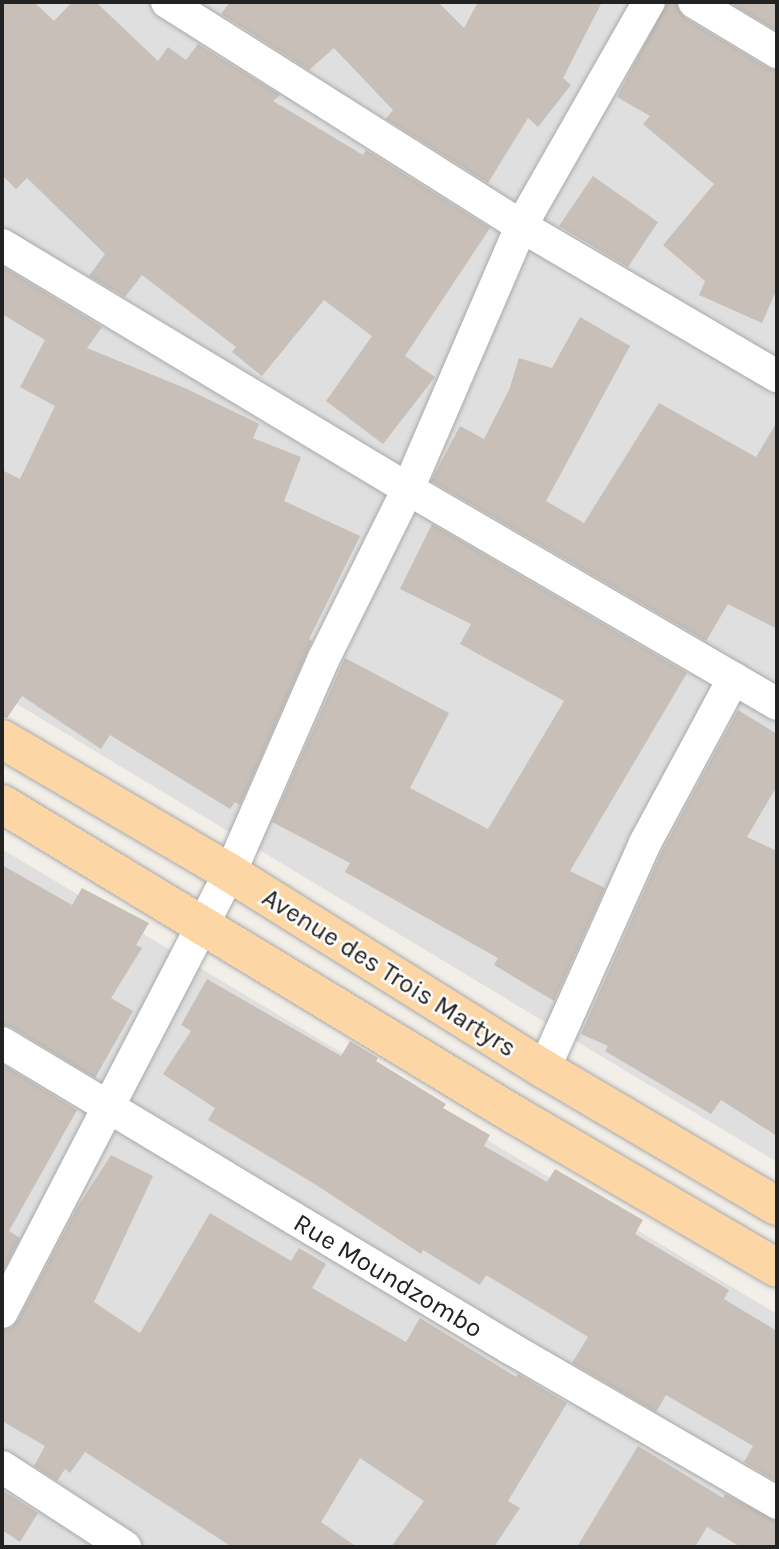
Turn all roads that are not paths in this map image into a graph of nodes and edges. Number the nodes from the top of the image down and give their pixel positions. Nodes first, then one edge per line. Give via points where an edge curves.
1 (167, 2) edge
2 (649, 2) edge
3 (694, 2) edge
4 (777, 52) edge
5 (521, 226) junction
6 (2, 245) edge
7 (777, 376) edge
8 (408, 489) junction
9 (734, 678) junction
10 (777, 704) edge
11 (2, 739) edge
12 (2, 804) edge
13 (230, 873) junction
14 (204, 928) junction
15 (2, 1043) edge
16 (544, 1069) junction
17 (107, 1108) junction
18 (777, 1206) edge
19 (777, 1268) edge
20 (2, 1311) edge
21 (2, 1467) edge
22 (777, 1503) edge
23 (125, 1547) edge

1 - 5 street
2 - 5 street
3 - 4 street
5 - 7 street
5 - 8 street
6 - 8 street
8 - 9 street
8 - 13 street via 324,658
9 - 10 street
9 - 16 street via 645,843
11 - 13 main road, Avenue des Trois Martyrs
12 - 14 main road, Avenue des Trois Martyrs
13 - 14 street
13 - 16 main road, Avenue des Trois Martyrs
14 - 17 street
14 - 19 main road, Avenue des Trois Martyrs
15 - 17 street, Rue Moundzombo
16 - 18 main road, Avenue des Trois Martyrs
17 - 20 street
17 - 22 street, Rue Moundzombo
21 - 23 street

